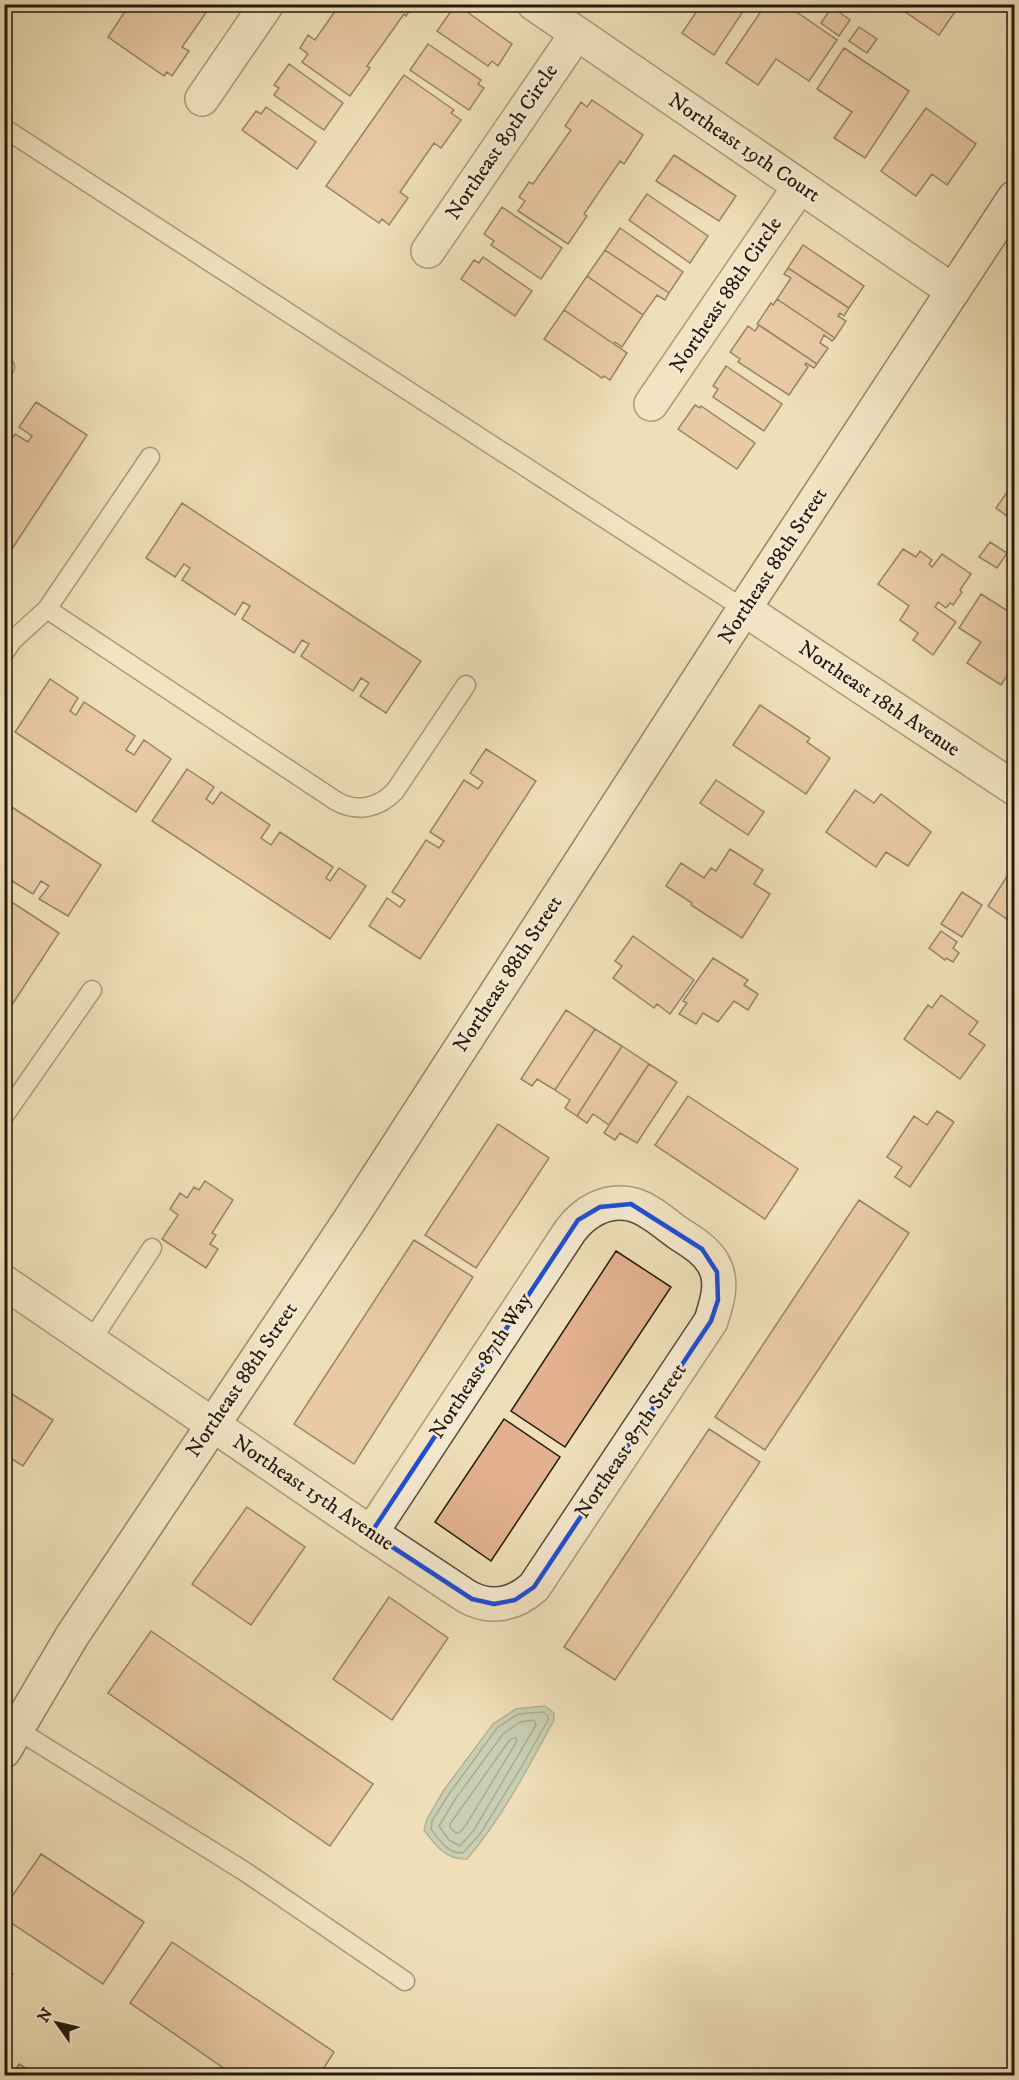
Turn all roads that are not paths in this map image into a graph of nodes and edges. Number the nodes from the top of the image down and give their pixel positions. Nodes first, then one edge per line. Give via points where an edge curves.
1 (267, 4) edge
2 (534, 4) edge
3 (577, 33) junction
4 (202, 99) dead end
5 (4, 128) edge
6 (800, 186) junction
7 (1014, 198) edge
8 (428, 251) dead end
9 (953, 291) junction
10 (651, 404) dead end
11 (150, 457) dead end
12 (47, 609) junction
13 (744, 609) junction
14 (4, 653) edge
15 (466, 684) dead end
16 (1014, 788) edge
17 (92, 990) dead end
18 (4, 1116) edge
19 (600, 1207) joint
20 (152, 1248) dead end
21 (4, 1282) edge
22 (91, 1341) junction
23 (213, 1425) junction
24 (371, 1533) junction
25 (509, 1602) joint
26 (10, 1740) edge
27 (405, 1981) dead end

1 - 4 street
2 - 3 street, Northeast 19th Court
3 - 6 street, Northeast 19th Court
3 - 8 street, Northeast 89th Circle
5 - 13 lane
6 - 9 street, Northeast 19th Court
6 - 10 street, Northeast 88th Circle
7 - 9 street, Northeast 88th Street
9 - 13 street, Northeast 88th Street
11 - 12 lane
12 - 14 lane
12 - 15 lane via 350,807 374,806 395,791
13 - 16 street, Northeast 18th Avenue
13 - 23 street, Northeast 88th Street
17 - 18 lane
19 - 24 street, Northeast 87th Way via 585,1214 570,1230
19 - 25 street, Northeast 87th Street via 631,1204 702,1249 713,1262 719,1282 718,1300 711,1321 534,1587
20 - 22 lane
21 - 22 street, Northeast 15th Avenue
22 - 23 street, Northeast 15th Avenue
23 - 24 street, Northeast 15th Avenue
23 - 26 street, Northeast 88th Street via 72,1636
24 - 25 street, Northeast 15th Avenue via 472,1599 494,1604
26 - 27 lane via 244,1871

